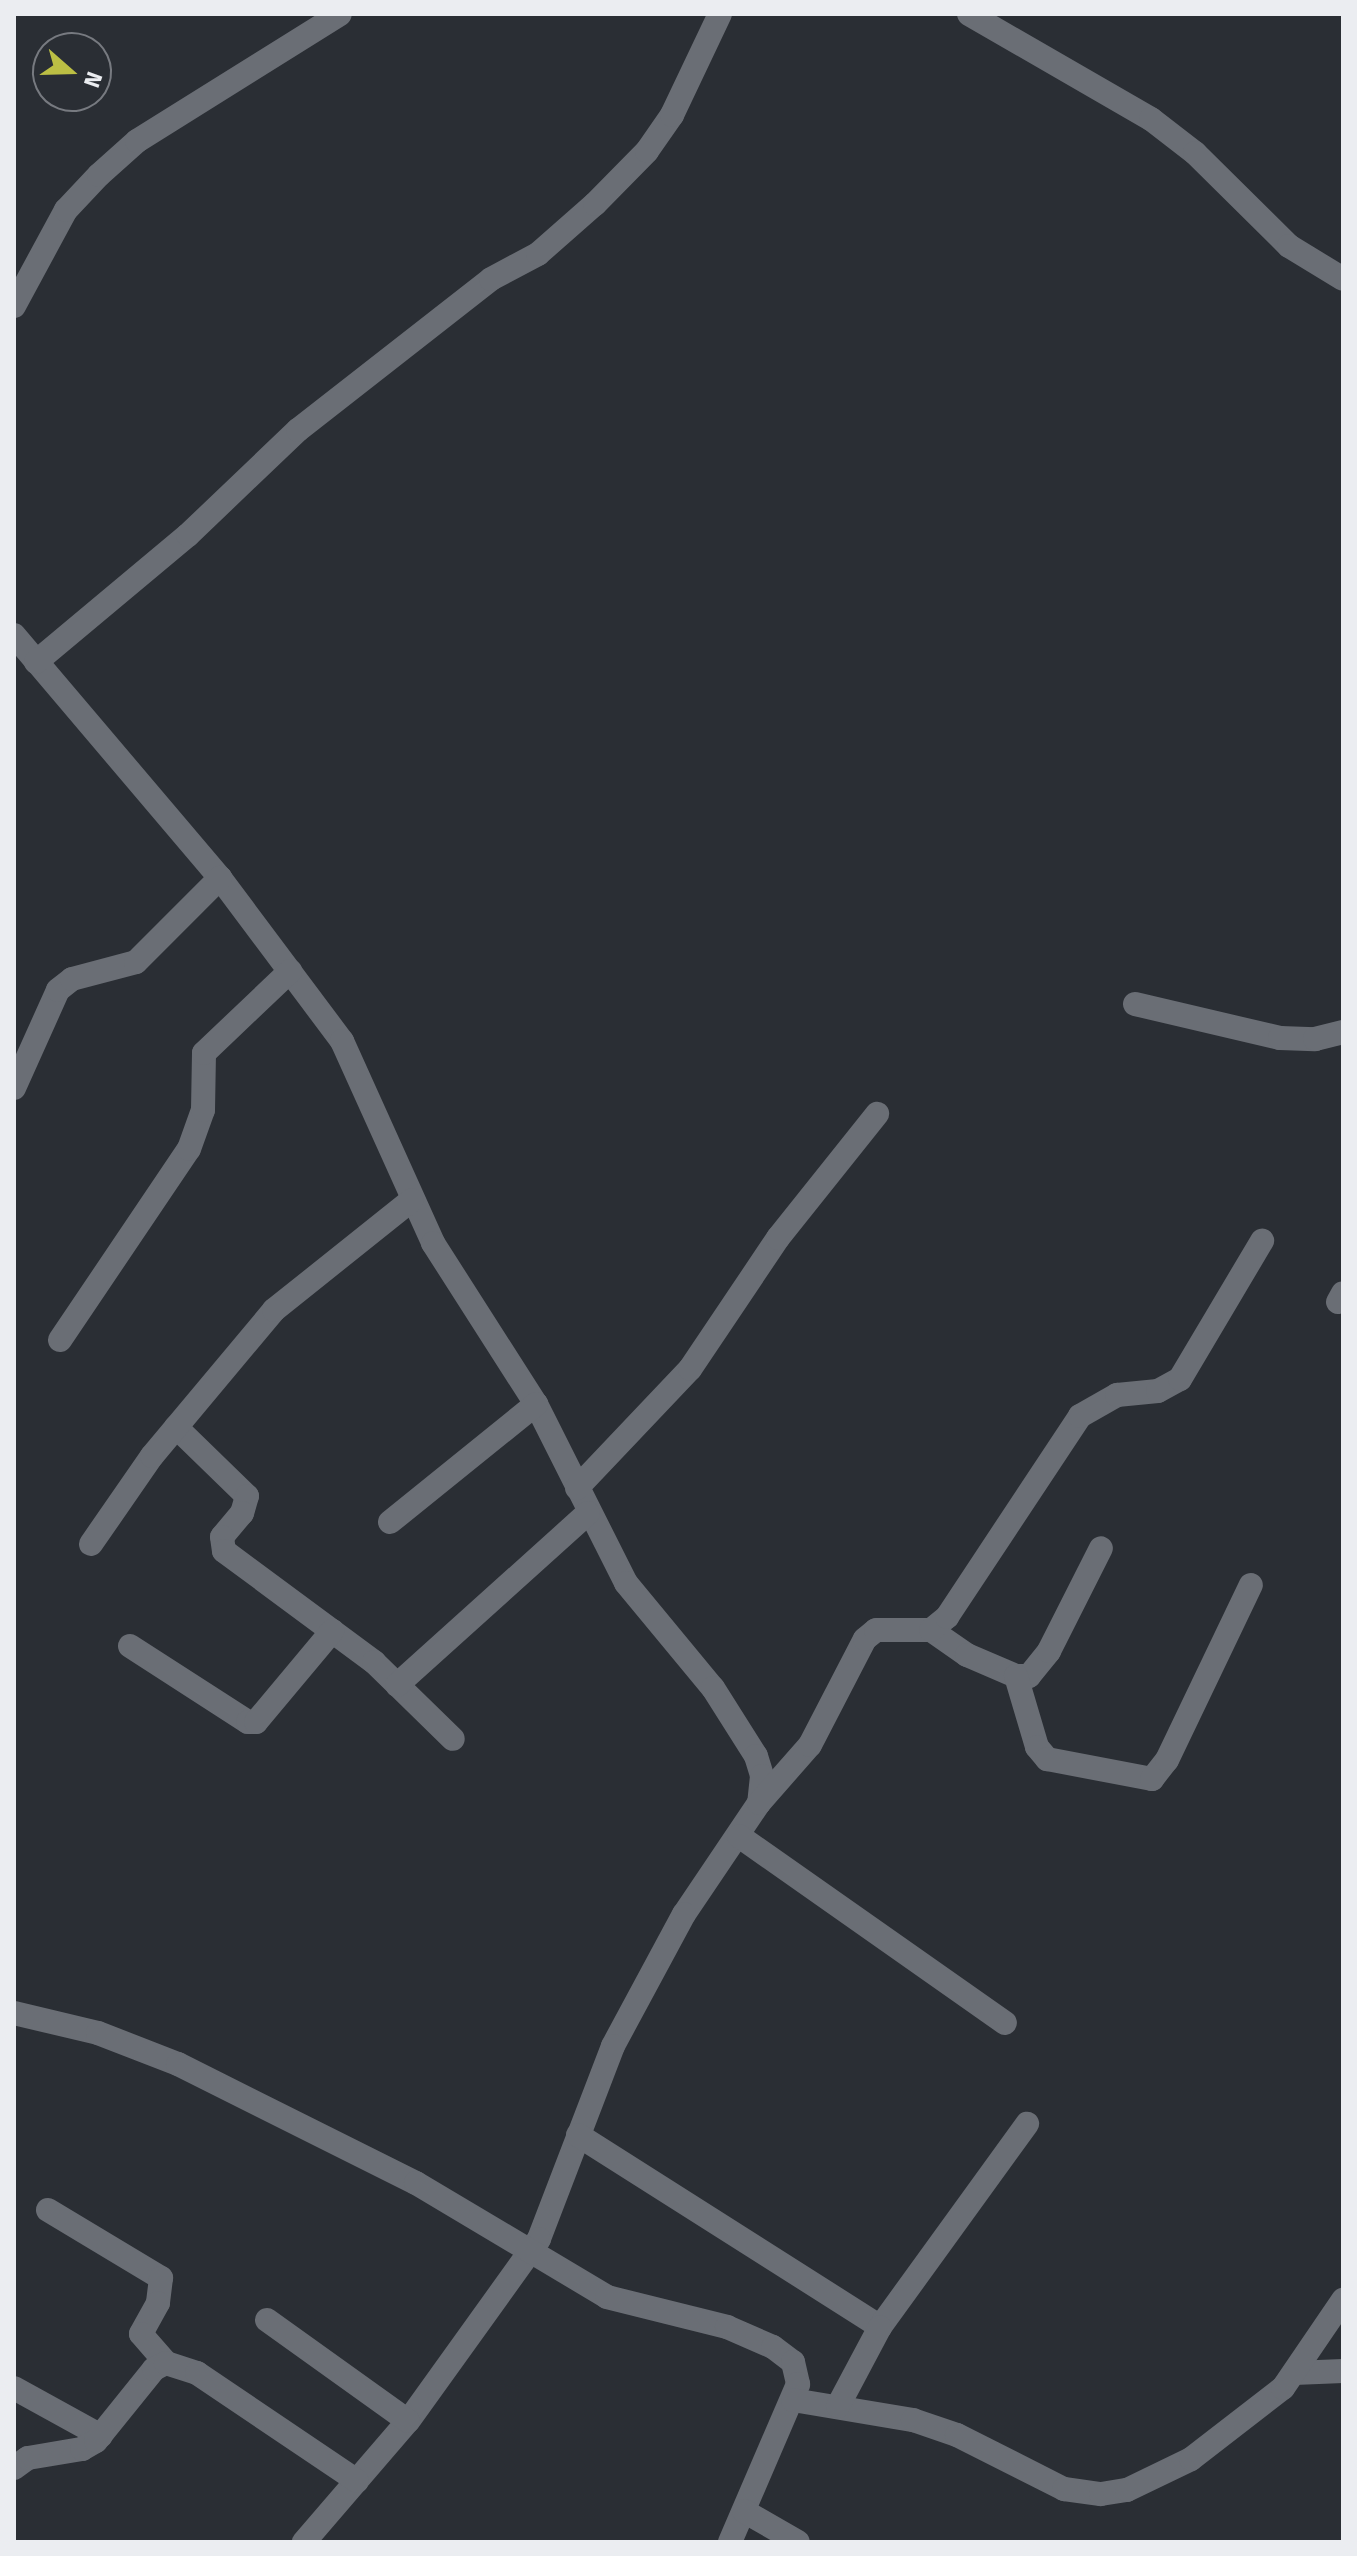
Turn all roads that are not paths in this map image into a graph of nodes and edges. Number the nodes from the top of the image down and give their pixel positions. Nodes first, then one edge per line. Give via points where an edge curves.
1 (340, 14) edge
2 (720, 14) edge
3 (969, 14) edge
4 (1343, 279) edge
5 (14, 306) edge
6 (14, 635) edge
7 (50, 677) junction
8 (220, 878) junction
9 (290, 971) junction
10 (1135, 1004) dead end
11 (1343, 1032) edge
12 (14, 1088) edge
13 (877, 1114) dead end
14 (412, 1200) junction
15 (1262, 1241) dead end
16 (60, 1340) dead end
17 (536, 1404) junction
18 (176, 1427) junction
19 (577, 1488) junction
20 (588, 1513) junction
21 (390, 1522) dead end
22 (91, 1544) dead end
23 (1101, 1548) dead end
24 (1251, 1585) dead end
25 (931, 1630) junction
26 (332, 1631) junction
27 (130, 1646) dead end
28 (1016, 1676) junction
29 (397, 1685) junction
30 (453, 1739) dead end
31 (759, 1803) junction
32 (739, 1836) junction
33 (14, 2013) edge
34 (1005, 2023) dead end
35 (1027, 2124) dead end
36 (578, 2135) junction
37 (48, 2210) dead end
38 (532, 2249) junction
39 (1343, 2300) edge
40 (267, 2320) dead end
41 (880, 2327) junction
42 (166, 2363) junction
43 (1343, 2371) edge
44 (1294, 2373) junction
45 (14, 2388) edge
46 (793, 2400) junction
47 (838, 2406) junction
48 (408, 2421) junction
49 (101, 2436) junction
50 (14, 2468) edge
51 (357, 2481) junction
52 (744, 2511) junction
53 (304, 2542) edge
54 (730, 2542) edge
55 (798, 2542) edge

1 - 5 street via 137,141 99,175 66,210
2 - 7 street via 691,80 647,151 538,254 491,279 406,341
3 - 4 street via 1151,119 1195,153 1289,246
6 - 7 street
7 - 8 street
8 - 9 street
8 - 12 street via 136,962 72,979 58,990
9 - 14 street via 342,1041
9 - 16 street via 204,1053 203,1110 189,1149
10 - 11 street via 1280,1038 1315,1039
13 - 19 street via 778,1238 690,1369
14 - 17 street via 433,1243
14 - 18 street via 274,1310
15 - 25 street via 1180,1379 1158,1391 1117,1395 1080,1416 967,1592
17 - 19 street
17 - 21 street
18 - 22 street
18 - 26 street via 247,1496 242,1513 222,1537 224,1551
19 - 20 street
20 - 29 street
20 - 31 street via 643,1609 713,1688 756,1756 762,1776
23 - 28 street via 1038,1669
24 - 28 street via 1167,1760 1152,1779 1047,1759 1037,1747
25 - 28 street via 953,1649
25 - 31 street via 876,1630 865,1639 810,1745
26 - 27 street via 256,1722 248,1722
26 - 29 street
29 - 30 street
31 - 32 street
32 - 34 street
32 - 36 street via 668,1941 613,2046
33 - 38 street via 98,2033 178,2064 349,2148
35 - 41 street
36 - 38 street via 554,2206
36 - 41 street
37 - 42 street via 161,2278 158,2303 141,2334
38 - 46 street via 579,2284 607,2297 727,2327 773,2347 798,2371
38 - 48 street
39 - 44 street
40 - 48 street
41 - 47 street
42 - 49 street via 154,2369
42 - 51 street via 197,2373
43 - 44 street
44 - 47 street via 1283,2388 1191,2459 1148,2483 1101,2494 1064,2489 957,2435 913,2420
45 - 49 street
46 - 47 street
46 - 52 street
48 - 51 street
49 - 50 street via 82,2449 28,2458
51 - 53 street
52 - 54 street
52 - 55 street

